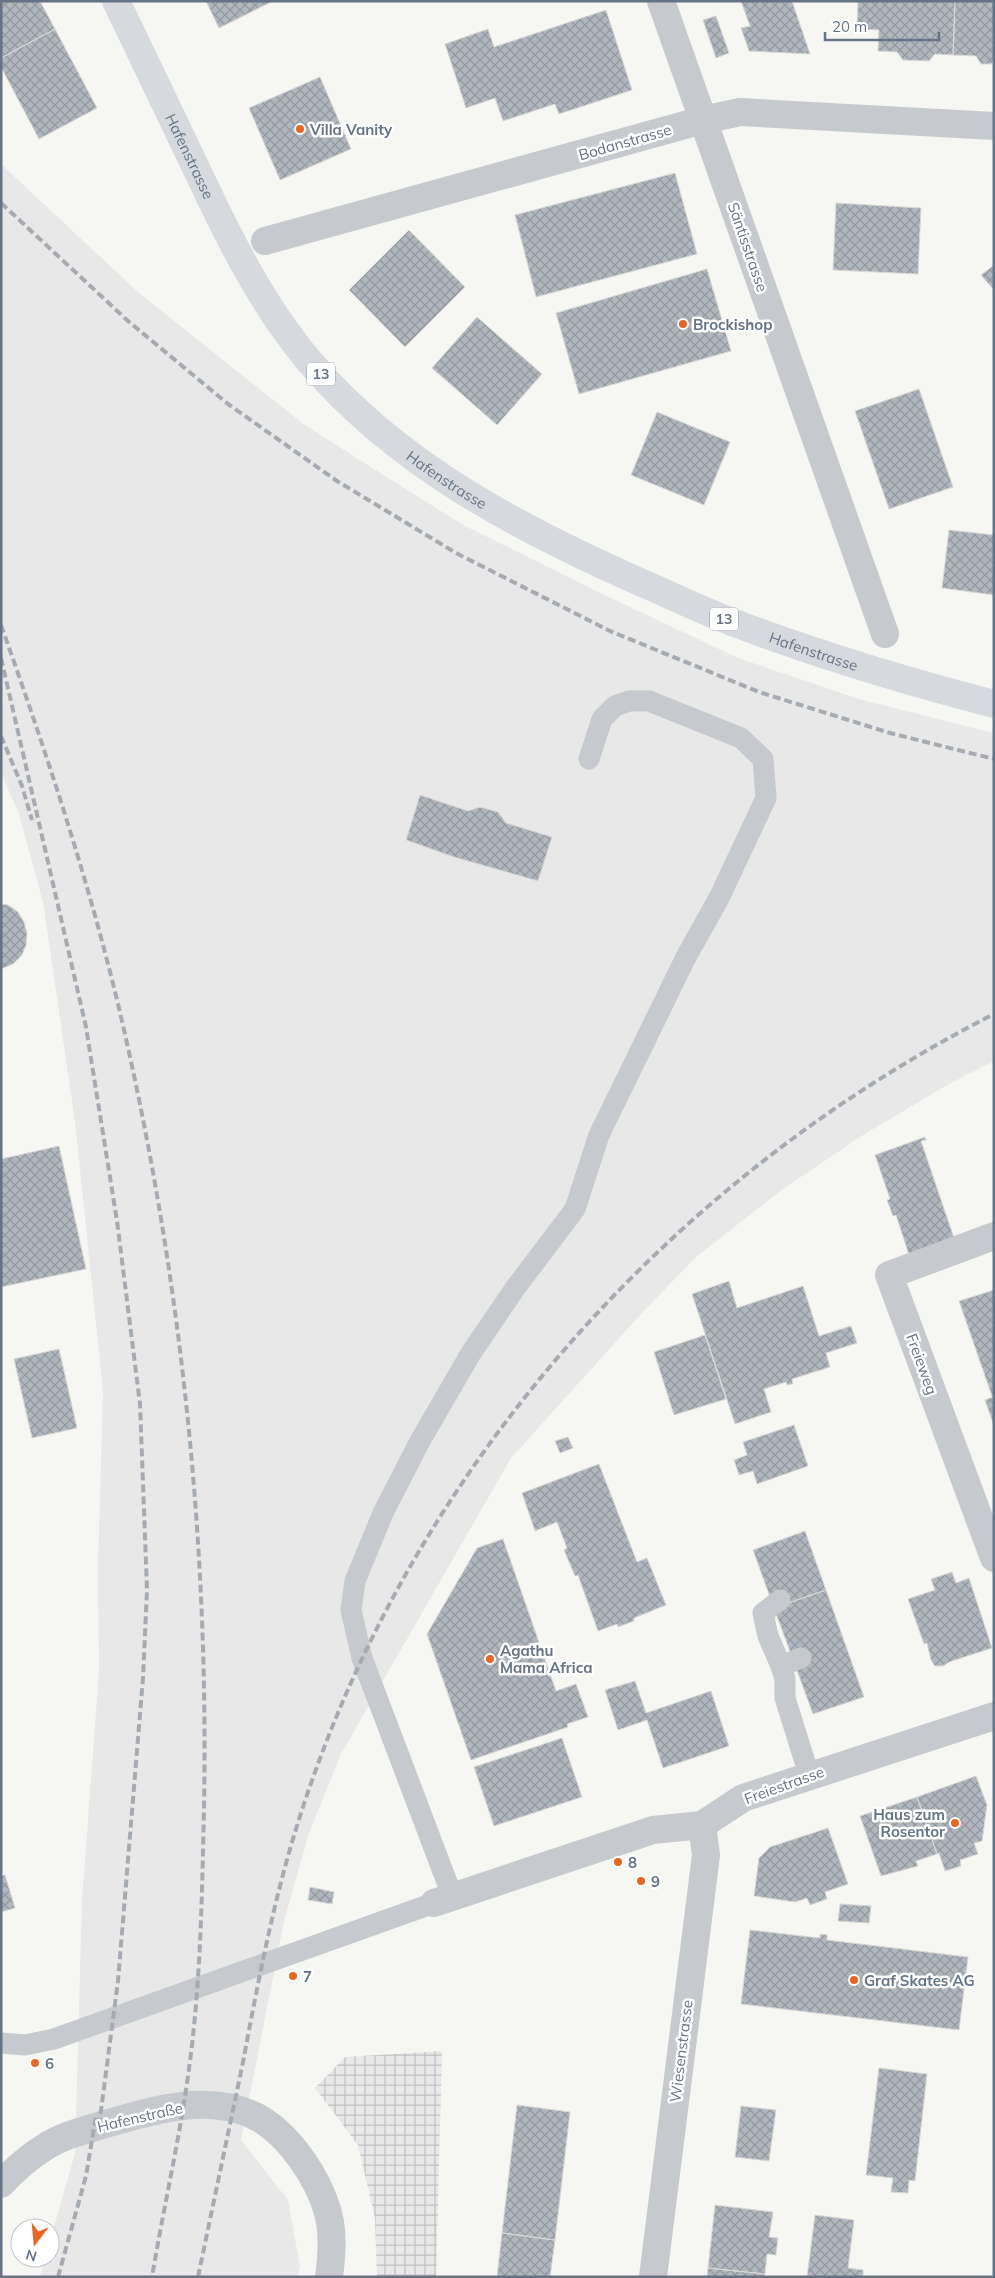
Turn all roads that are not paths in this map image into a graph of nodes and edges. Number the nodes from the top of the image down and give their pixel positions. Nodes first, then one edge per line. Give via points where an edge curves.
1 (116, 1) edge
2 (662, 1) edge
3 (703, 120) junction
4 (994, 126) edge
5 (265, 241) dead end
6 (885, 634) dead end
7 (994, 704) edge
8 (589, 759) dead end
9 (994, 1236) edge
10 (994, 1558) edge
11 (780, 1600) dead end
12 (801, 1658) dead end
13 (781, 1666) junction
14 (994, 1716) edge
15 (809, 1775) junction
16 (702, 1825) junction
17 (444, 1901) junction
18 (1, 2043) edge
19 (1, 2184) edge
20 (329, 2277) edge
21 (654, 2277) edge

1 - 7 main road, Hafenstrasse / 13 via 251,278 310,362 380,431 469,495 570,551 729,621 808,650
2 - 3 street, Säntisstrasse
3 - 4 street, Bodanstrasse via 740,112
3 - 5 street, Bodanstrasse
3 - 6 street, Säntisstrasse
8 - 17 lane via 602,719 615,706 629,701 649,701 741,738 763,759 766,798 599,1136 575,1209 516,1286 471,1353 383,1513 356,1581 351,1610 362,1658
9 - 10 street, Freieweg via 889,1276
11 - 13 lane via 763,1613 768,1636
12 - 13 lane
13 - 15 lane via 785,1698
14 - 15 street, Freiestrasse
15 - 16 street, Freiestrasse via 743,1798
16 - 17 street, Freiestrasse via 653,1830
16 - 21 street, Wiesenstrasse via 706,1855
17 - 18 lane via 54,2039 25,2045
19 - 20 street, Hafenstraße via 23,2162 46,2146 86,2130 184,2106 233,2110 257,2117 286,2139 323,2194 330,2220 332,2253

